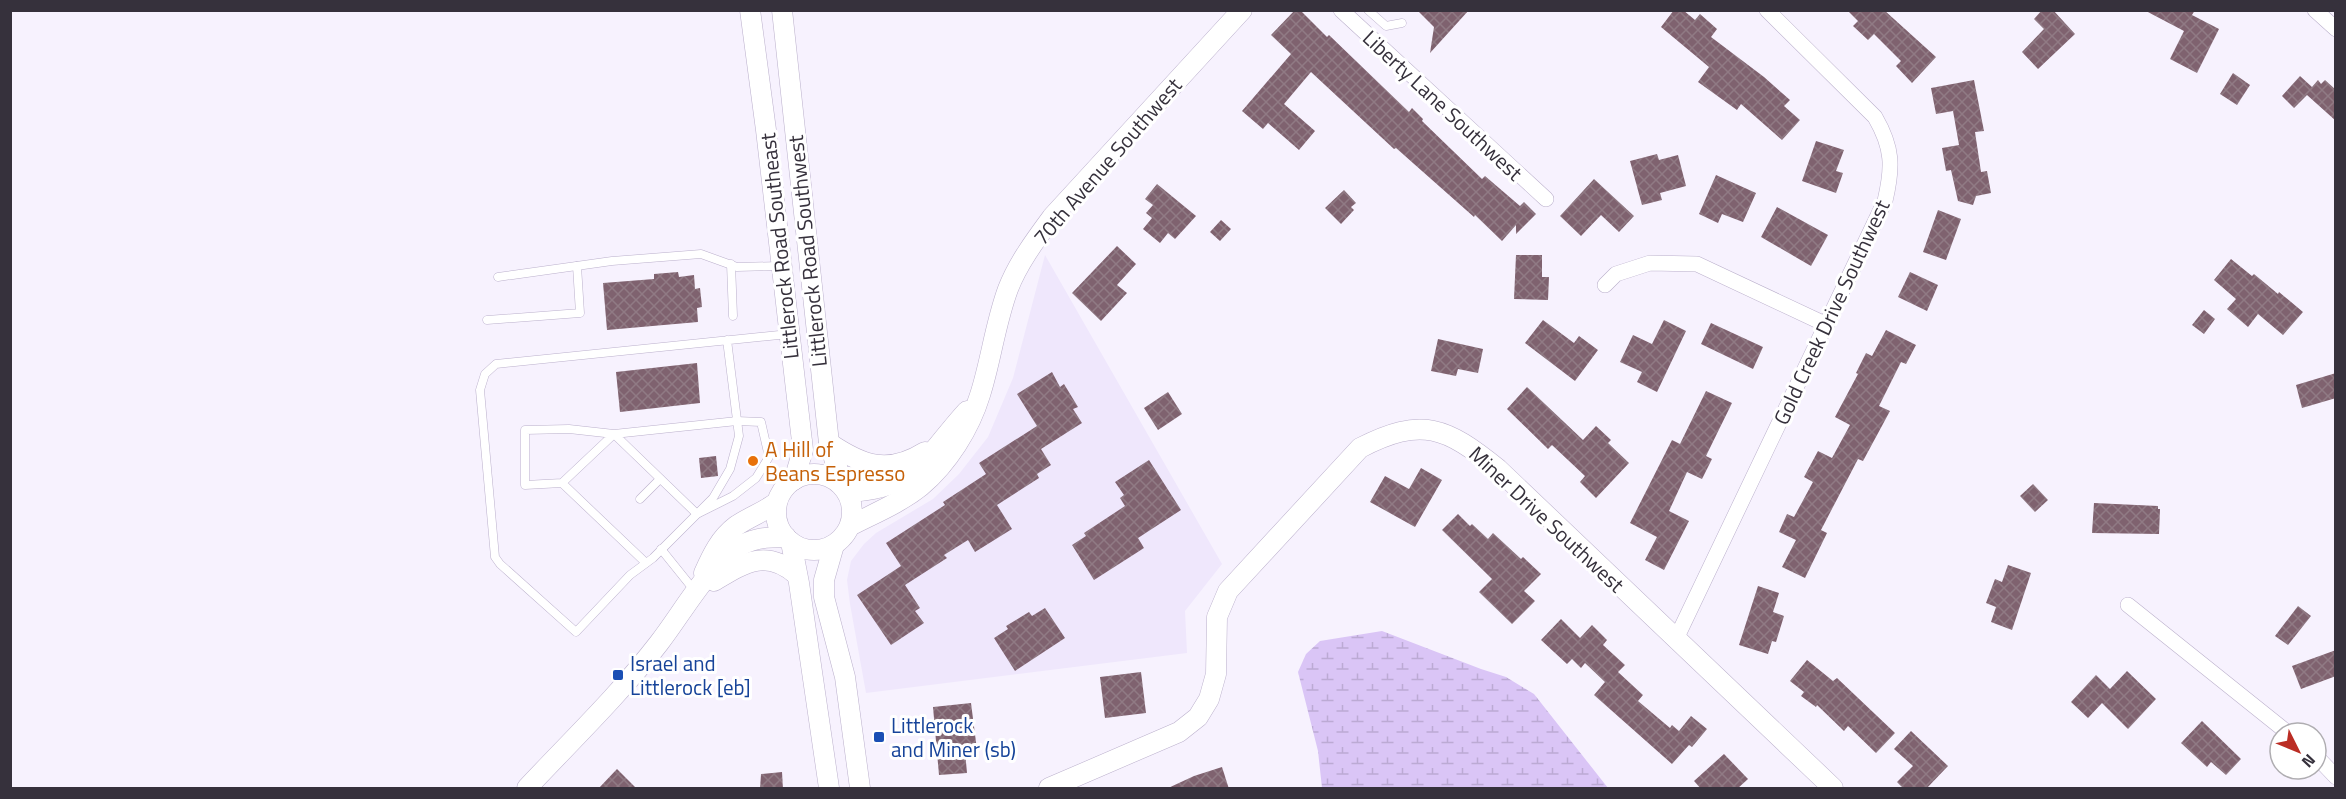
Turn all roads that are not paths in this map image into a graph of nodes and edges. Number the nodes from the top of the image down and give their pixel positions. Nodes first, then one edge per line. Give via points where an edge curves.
1 (750, 10) edge
2 (782, 10) edge
3 (1242, 10) edge
4 (1341, 10) edge
5 (1368, 10) edge
6 (1767, 10) edge
7 (2316, 10) edge
8 (1402, 23) dead end
9 (2336, 29) edge
10 (1546, 199) dead end
11 (731, 264) junction
12 (577, 266) junction
13 (781, 266) junction
14 (498, 277) dead end
15 (1605, 285) dead end
16 (733, 316) dead end
17 (487, 320) dead end
18 (1827, 325) junction
19 (789, 334) junction
20 (727, 340) junction
21 (980, 396) junction
22 (737, 421) junction
23 (614, 434) junction
24 (829, 443) junction
25 (937, 444) junction
26 (660, 479) junction
27 (794, 480) junction
28 (562, 483) junction
29 (845, 490) junction
30 (640, 499) dead end
31 (777, 502) junction
32 (697, 514) junction
33 (618, 522) dead end
34 (850, 526) junction
35 (610, 529) junction
36 (788, 540) junction
37 (834, 545) junction
38 (661, 549) junction
39 (646, 563) junction
40 (798, 575) junction
41 (695, 592) junction
42 (2128, 605) dead end
43 (1676, 639) junction
44 (2273, 721) edge
45 (1056, 787) edge
46 (526, 789) edge
47 (829, 789) edge
48 (860, 789) edge
49 (1833, 789) edge

1 - 13 street, Littlerock Road Southeast
2 - 24 street, Littlerock Road Southwest
3 - 21 street, 70th Avenue Southwest via 1032,243 1008,289
4 - 10 street, Liberty Lane Southwest
5 - 8 lane via 1386,26
6 - 18 street, Gold Creek Drive Southwest via 1866,107 1880,125 1890,154 1891,174 1885,201
7 - 9 street
11 - 12 lane via 700,254
11 - 13 lane
11 - 16 lane
12 - 14 lane
12 - 17 lane via 580,313
13 - 19 street, Littlerock Road Southeast
15 - 18 street via 1616,274 1650,263 1697,264
18 - 43 street, Gold Creek Drive Southwest
19 - 20 lane
19 - 27 street, Littlerock Road Southeast via 803,450
20 - 22 lane
20 - 39 lane via 496,364 485,374 480,390 495,557 500,564 576,632
21 - 25 street, 70th Avenue Southwest
21 - 34 street, 70th Avenue Southwest via 960,440 921,486
22 - 23 lane
22 - 32 lane via 739,436 729,469 713,498
22 - 32 lane via 761,422 769,457 756,478 733,496
23 - 26 lane
23 - 28 lane
23 - 28 lane via 525,430 525,485
24 - 25 street via 848,456 881,465 908,462
24 - 29 street, Littlerock Road Southwest
25 - 29 street, 70th Avenue Southwest via 924,463 895,484 867,491
26 - 30 lane
26 - 32 lane
27 - 29 street via 820,475 833,479
27 - 31 street
28 - 35 lane
29 - 34 street via 851,503
31 - 36 street via 777,521
31 - 41 street via 724,537
32 - 38 lane
33 - 35 lane
34 - 37 street
35 - 39 lane
36 - 37 street via 812,550
36 - 40 street
36 - 41 street via 755,539 735,550
37 - 48 street via 824,580 824,597 845,677
38 - 39 lane
38 - 41 lane
40 - 41 street via 779,562 752,560
40 - 47 street
41 - 46 street via 659,643 582,732
42 - 44 street
43 - 45 street, Miner Drive Southwest via 1472,448 1453,437 1410,428 1360,448 1228,591 1217,617 1216,674 1209,699 1198,717 1179,732
43 - 49 street, Miner Drive Southwest

